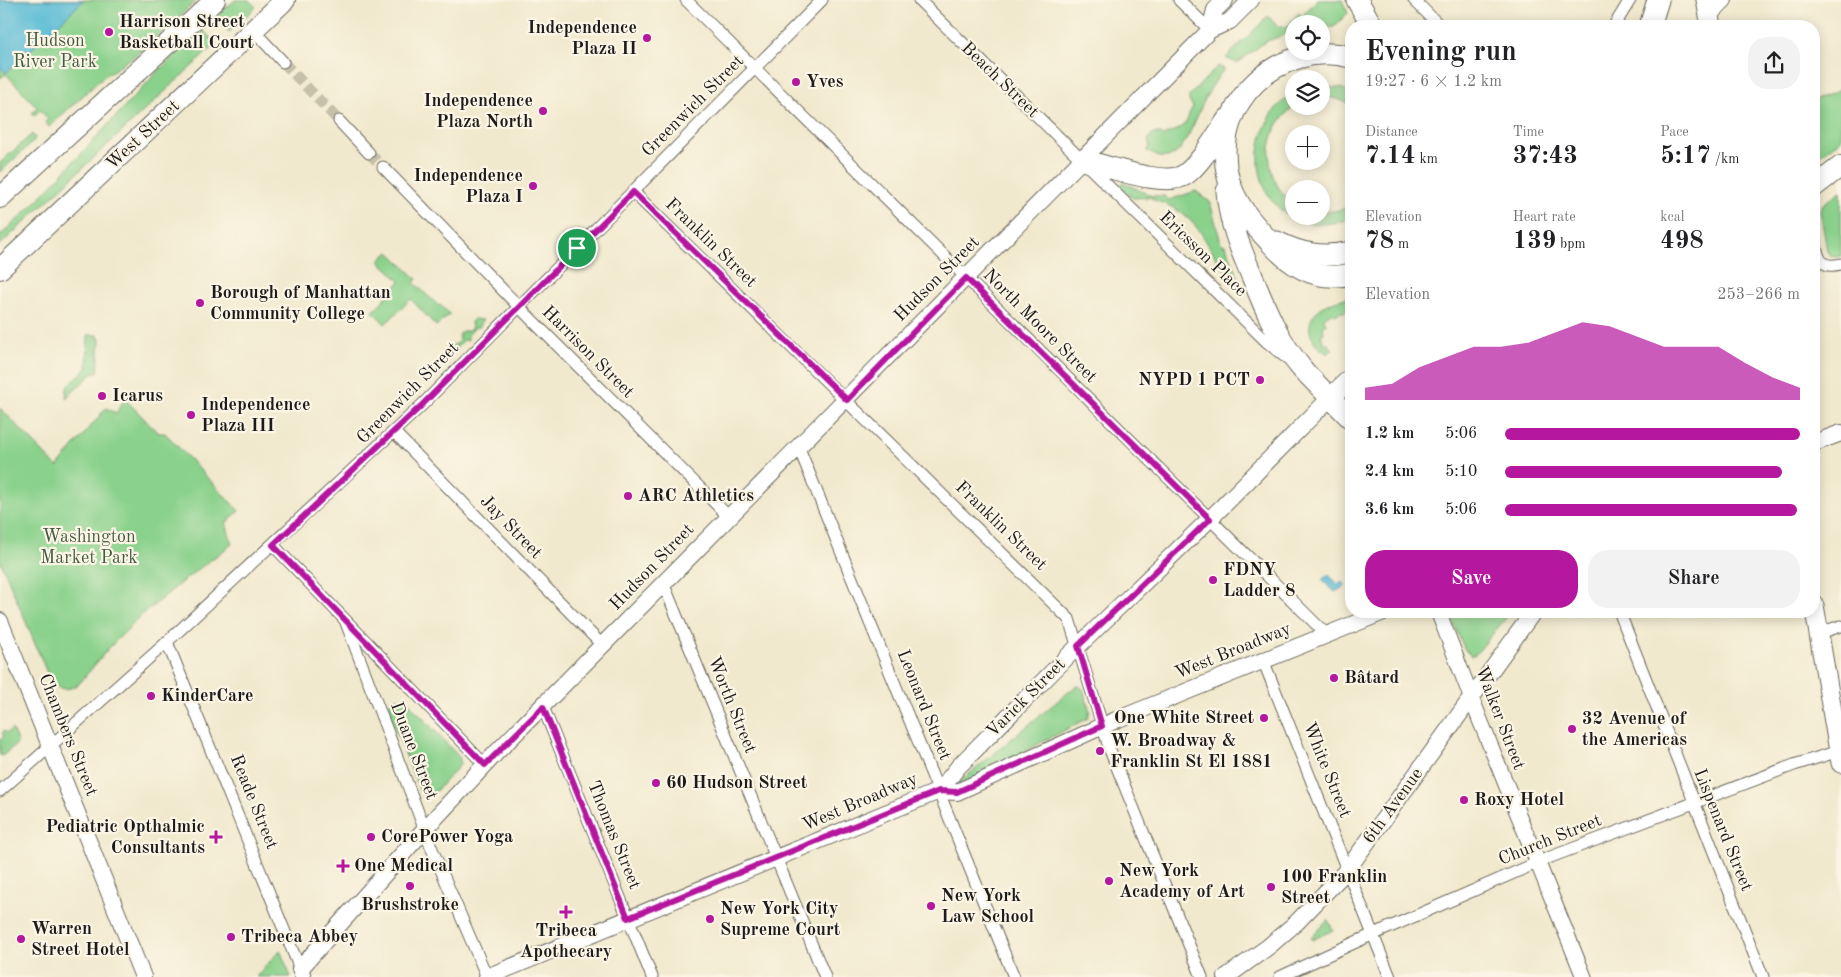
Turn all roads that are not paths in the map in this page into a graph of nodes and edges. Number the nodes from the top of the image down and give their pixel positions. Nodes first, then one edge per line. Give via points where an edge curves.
1 (215, 0) edge
2 (285, 0) edge
3 (686, 0) edge
4 (822, 0) edge
5 (918, 0) edge
6 (1179, 0) edge
7 (1225, 0) edge
8 (1251, 0) edge
9 (1357, 0) edge
10 (1414, 0) edge
11 (1630, 0) edge
12 (1658, 0) edge
13 (1724, 0) edge
14 (1706, 17) edge
15 (1369, 20) edge
16 (1434, 20) edge
17 (1618, 20) edge
18 (1652, 20) edge
19 (253, 30) junction
20 (1210, 30) junction
21 (1345, 55) edge
22 (283, 62) tunnel mouth
23 (755, 68) junction
24 (1243, 96) junction
25 (339, 121) tunnel mouth
26 (369, 152) tunnel mouth
27 (1082, 160) junction
28 (1841, 166) edge
29 (383, 167) tunnel mouth
30 (1228, 176) junction
31 (1820, 182) edge
32 (633, 192) junction
33 (0, 198) edge
34 (1255, 226) junction
35 (1345, 253) edge
36 (1820, 258) edge
37 (1841, 264) edge
38 (0, 269) edge
39 (1345, 274) edge
40 (966, 278) junction
41 (519, 307) junction
42 (1303, 370) junction
43 (1345, 384) edge
44 (1330, 398) junction
45 (847, 400) junction
46 (1345, 413) edge
47 (394, 432) junction
48 (1841, 433) edge
49 (1820, 441) edge
50 (799, 448) junction
51 (729, 518) junction
52 (1210, 519) junction
53 (273, 545) junction
54 (664, 585) junction
55 (1369, 618) edge
56 (1441, 618) edge
57 (1529, 618) edge
58 (1622, 618) edge
59 (1816, 618) edge
60 (345, 620) junction
61 (0, 621) edge
62 (1841, 626) edge
63 (1818, 633) junction
64 (1327, 635) junction
65 (167, 642) junction
66 (603, 646) junction
67 (1078, 646) junction
68 (1263, 660) junction
69 (1471, 697) junction
70 (543, 707) junction
71 (1102, 726) junction
72 (51, 746) junction
73 (1840, 757) edge
74 (485, 765) junction
75 (0, 791) edge
76 (939, 791) junction
77 (1693, 803) junction
78 (424, 830) junction
79 (777, 859) junction
80 (1537, 863) junction
81 (1347, 870) junction
82 (628, 918) junction
83 (1373, 934) junction
84 (301, 973) edge
85 (144, 977) edge
86 (487, 977) edge
87 (652, 977) edge
88 (825, 977) edge
89 (1014, 977) edge
90 (1202, 977) edge
91 (1226, 977) edge
92 (1280, 977) edge
93 (1390, 977) edge
94 (1584, 977) edge
95 (1763, 977) edge

1 - 33 highway
2 - 19 highway, West Street
3 - 23 street, North Moore Street
4 - 23 street, Greenwich Street
5 - 27 street, Beach Street
6 - 20 street
7 - 20 main road, Hudson Street via 1215,10
8 - 20 main road, Hudson Street via 1230,22
9 - 15 highway
10 - 16 street
11 - 17 street
12 - 18 highway
13 - 14 main road
19 - 22 street
19 - 38 highway, West Street
20 - 27 main road, Hudson Street
21 - 24 highway via 1323,53 1293,59 1262,76
23 - 32 street, Greenwich Street
23 - 40 street, North Moore Street
24 - 27 highway via 1196,164 1180,178 1157,179
24 - 30 highway via 1228,132
25 - 26 street
27 - 40 main road, Hudson Street
27 - 42 street, Ericsson Place via 1267,342
28 - 31 highway
29 - 41 street, Harrison Street
30 - 34 highway via 1238,203
30 - 42 highway via 1228,203 1239,243 1278,335
32 - 41 street, Greenwich Street
32 - 45 street, Franklin Street
34 - 35 highway via 1302,253
34 - 39 highway via 1283,257 1300,269 1318,276
36 - 37 street via 1829,266
40 - 45 main road, Hudson Street
40 - 52 street, North Moore Street
41 - 47 street, Greenwich Street
41 - 51 street, Harrison Street
42 - 44 highway
43 - 44 main road, Varick Street
44 - 46 highway
44 - 52 main road, Varick Street
45 - 50 main road, Hudson Street
45 - 67 street, Franklin Street via 1066,614
47 - 53 street, Greenwich Street
47 - 66 street, Jay Street
48 - 49 main road
50 - 51 main road, Hudson Street
50 - 76 street, Leonard Street
51 - 54 main road, Hudson Street
52 - 64 street, North Moore Street
52 - 67 main road, Varick Street
53 - 60 street, Duane Street
53 - 65 street, Greenwich Street
54 - 66 main road, Hudson Street
54 - 79 street, Worth Street
55 - 64 main road, West Broadway
56 - 69 street, Walker Street
57 - 69 main road, 6th Avenue
58 - 77 street, Lispenard Street
59 - 63 main road
60 - 74 street, Duane Street
60 - 78 street, Duane Street
61 - 72 main road, Chambers Street
62 - 63 street
63 - 73 main road
64 - 68 main road, West Broadway
65 - 72 street, Greenwich Street
65 - 84 street, Reade Street
66 - 70 main road, Hudson Street
67 - 71 street, Franklin Street
67 - 76 main road, Varick Street via 959,766
68 - 71 main road, West Broadway
68 - 81 street, White Street
69 - 80 street, Walker Street
69 - 81 main road, 6th Avenue
70 - 74 main road, Hudson Street
70 - 82 street, Thomas Street
71 - 76 main road, West Broadway via 957,792
71 - 90 street, Franklin Street
72 - 75 street, Greenwich Street
72 - 85 main road, Chambers Street
73 - 77 street, Church Street via 1807,760
74 - 78 main road, Hudson Street
76 - 79 main road, West Broadway
76 - 89 street, Leonard Street
77 - 80 street, Church Street
77 - 95 street, Lispenard Street
78 - 84 main road, Hudson Street
78 - 86 street, Duane Street
79 - 82 main road, West Broadway
79 - 88 street, Worth Street
80 - 83 street, Church Street
80 - 94 street, Walker Street
81 - 83 street, White Street
81 - 91 main road, 6th Avenue via 1297,922
82 - 86 main road, West Broadway
82 - 87 street, Thomas Street
83 - 92 street, Church Street
83 - 93 street, White Street

